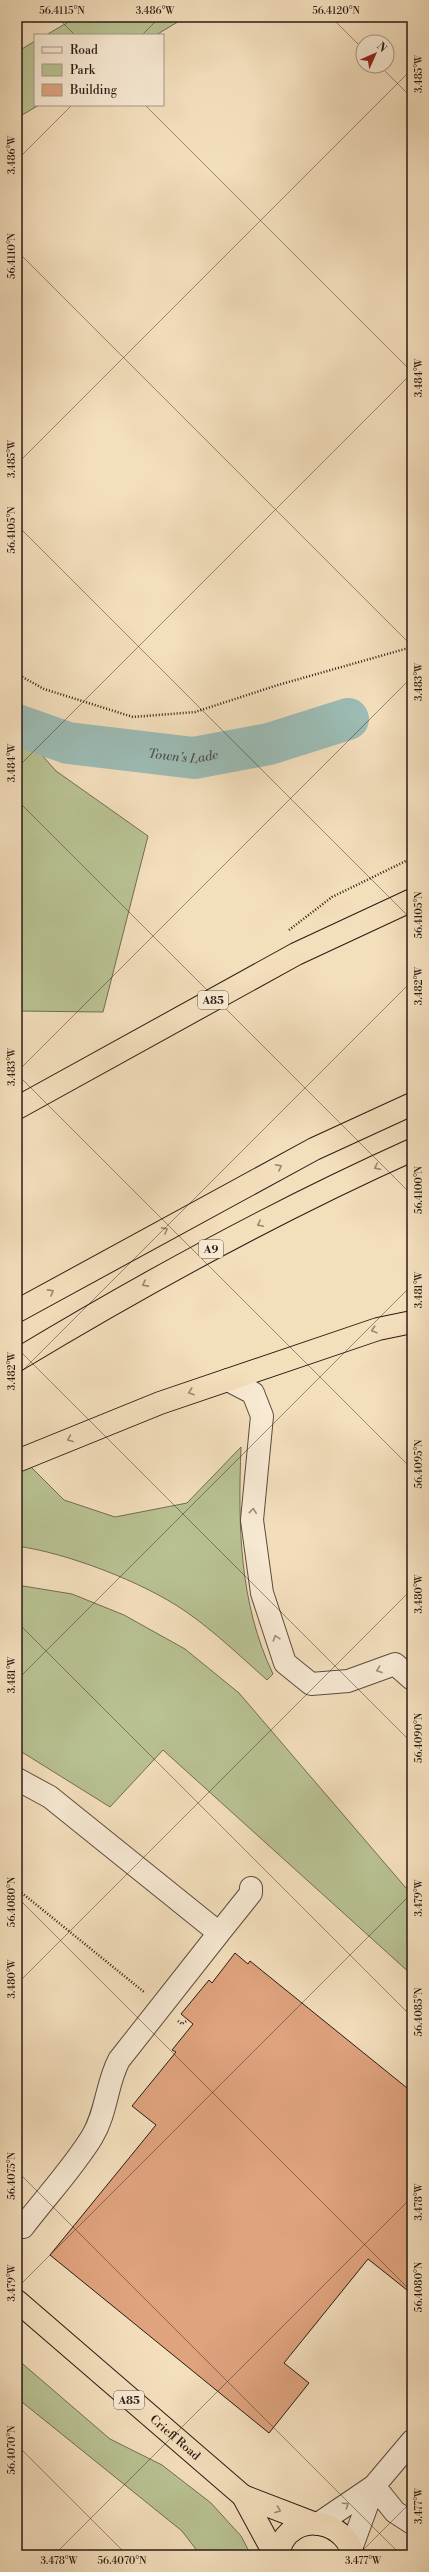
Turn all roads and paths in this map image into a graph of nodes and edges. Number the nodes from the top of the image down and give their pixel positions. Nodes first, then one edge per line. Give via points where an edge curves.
1 (412, 647) edge
2 (17, 674) edge
3 (412, 900) edge
4 (412, 1104) edge
5 (17, 1108) edge
6 (412, 1150) edge
7 (17, 1311) edge
8 (412, 1322) edge
9 (17, 1360) edge
10 (228, 1380) junction
11 (17, 1461) edge
12 (412, 1679) edge
13 (17, 1779) edge
14 (251, 1888) dead end
15 (17, 1889) edge
16 (219, 1933) junction
17 (161, 2006) junction
18 (188, 2020) dead end
19 (17, 2222) edge
20 (17, 2301) edge
21 (412, 2441) edge
22 (374, 2486) junction
23 (243, 2496) junction
24 (316, 2523) junction
25 (412, 2523) edge
26 (352, 2552) edge
27 (276, 2555) edge

1 - 2 path via 195,712 133,717 44,689
3 - 5 highway, A85 via 296,954
7 -> 4 highway via 314,1149
6 -> 9 highway, A9 via 260,1224 133,1290
8 -> 10 highway via 378,1329
10 -> 11 highway via 160,1403
12 -> 10 lane via 395,1664 348,1681 311,1684 284,1663 262,1593 252,1520 262,1416 253,1393
13 - 16 lane via 50,1797
14 - 16 lane via 251,1893
15 - 17 path
16 - 17 lane
17 - 18 path via 182,2024
17 - 19 lane via 118,2060 110,2077 106,2108 92,2137 23,2226
20 - 23 highway, Crieff Road / A85
21 - 22 lane
24 -> 22 lane
22 - 25 lane via 395,2512
22 - 26 lane
23 -> 24 highway, Crieff Road / A85
23 - 27 highway, Crieff Road / A85
24 - 26 highway, Crieff Road via 336,2530
24 - 27 highway via 288,2533

